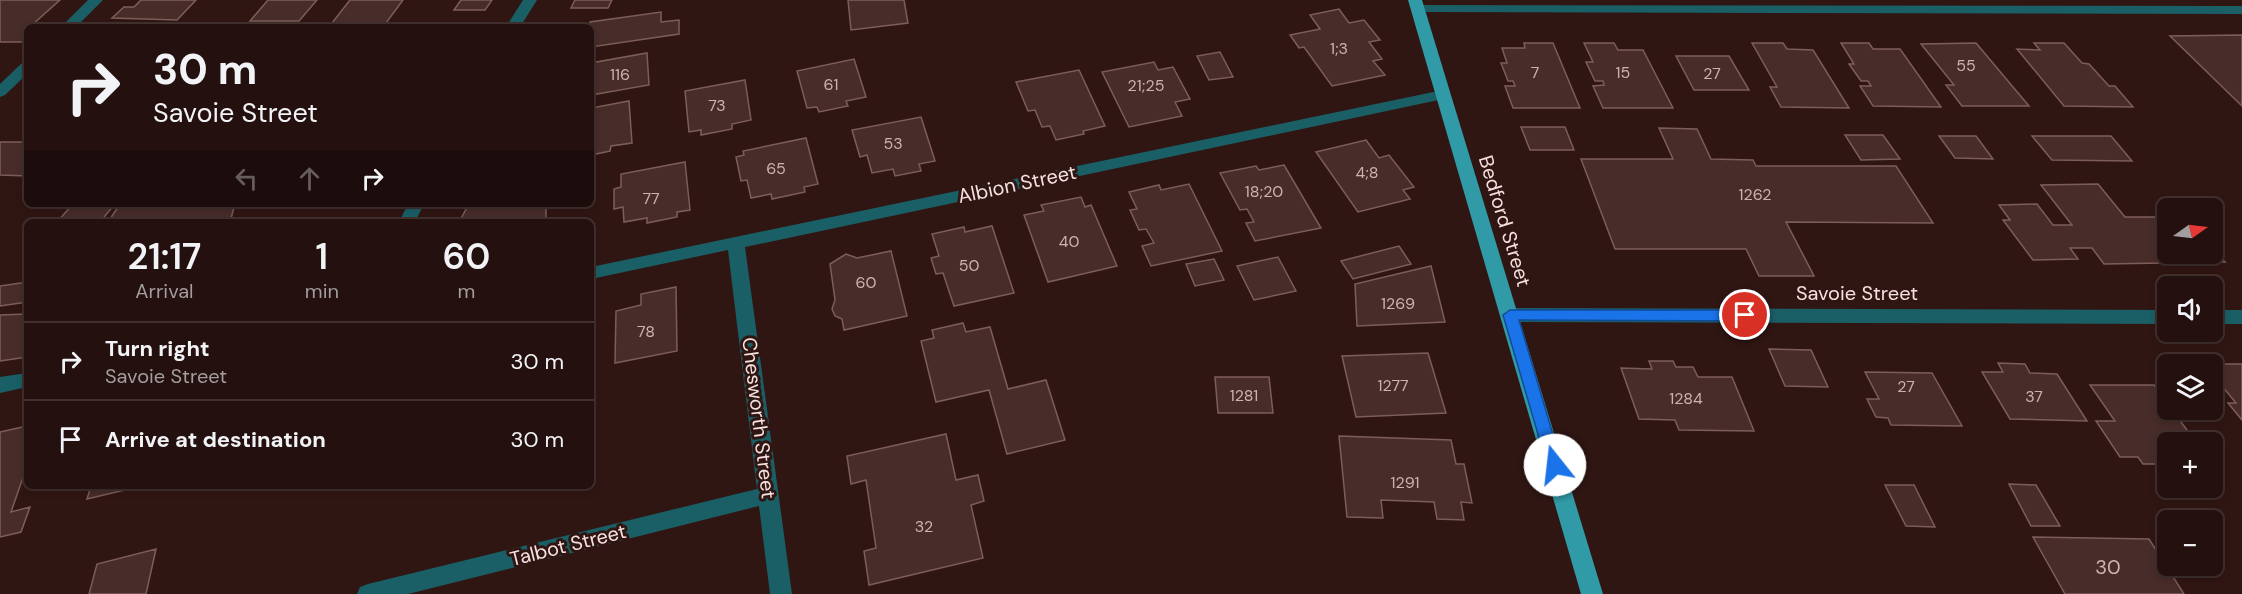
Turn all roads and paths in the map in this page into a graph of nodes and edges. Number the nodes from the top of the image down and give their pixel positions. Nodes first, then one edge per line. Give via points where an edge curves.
1 (96, 0) edge
2 (531, 0) edge
3 (1416, 4) edge
4 (2069, 5) edge
5 (2242, 10) edge
6 (71, 24) edge
7 (515, 24) edge
8 (24, 69) edge
9 (0, 92) edge
10 (1443, 95) junction
11 (736, 242) junction
12 (594, 272) edge
13 (1510, 315) junction
14 (2157, 317) edge
15 (2223, 317) edge
16 (2242, 317) edge
17 (24, 381) edge
18 (0, 385) edge
19 (769, 495) junction
20 (368, 594) edge
21 (782, 594) edge
22 (1592, 594) edge

1 - 6 street
2 - 7 street
3 - 4 street
3 - 10 main road, Bedford Street
4 - 5 street
8 - 9 street
10 - 11 street, Albion Street
10 - 13 main road, Bedford Street
11 - 12 street, Albion Street
11 - 19 street, Chesworth Street
13 - 14 street, Savoie Street
13 - 22 main road, Bedford Street
15 - 16 street
17 - 18 street
19 - 20 street, Talbot Street
19 - 21 street, Chesworth Street

